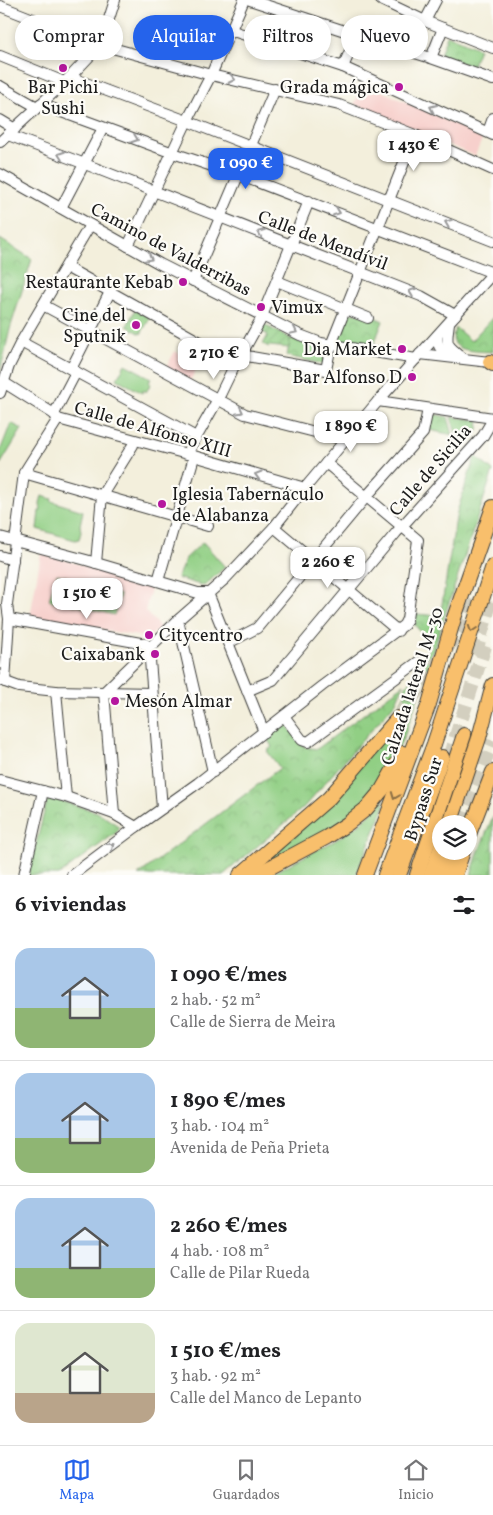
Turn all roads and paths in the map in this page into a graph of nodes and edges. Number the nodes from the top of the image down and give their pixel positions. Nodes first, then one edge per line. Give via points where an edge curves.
1 (113, 0) edge
2 (244, 0) edge
3 (250, 0) edge
4 (381, 0) edge
5 (436, 0) edge
6 (0, 6) edge
7 (24, 15) edge
8 (109, 15) edge
9 (412, 15) edge
10 (428, 15) edge
11 (234, 21) edge
12 (428, 22) edge
13 (443, 28) junction
14 (341, 30) edge
15 (234, 31) edge
16 (493, 48) edge
17 (123, 50) edge
18 (0, 56) edge
19 (428, 57) edge
20 (432, 58) junction
21 (86, 60) edge
22 (217, 60) edge
23 (346, 60) edge
24 (343, 68) junction
25 (211, 75) junction
26 (67, 80) junction
27 (493, 80) edge
28 (0, 86) edge
29 (275, 89) junction
30 (39, 106) junction
31 (493, 118) edge
32 (0, 120) edge
33 (187, 121) junction
34 (103, 128) junction
35 (490, 134) edge
36 (7, 135) edge
37 (416, 135) junction
38 (250, 146) junction
39 (173, 153) junction
40 (85, 164) junction
41 (493, 170) edge
42 (0, 174) edge
43 (239, 175) junction
44 (154, 191) junction
45 (389, 200) junction
46 (309, 201) junction
47 (61, 208) junction
48 (221, 217) junction
49 (90, 225) junction
50 (378, 228) junction
51 (493, 241) edge
52 (291, 245) junction
53 (128, 246) junction
54 (66, 267) junction
55 (360, 272) junction
56 (493, 273) edge
57 (193, 281) junction
58 (277, 281) junction
59 (110, 292) junction
60 (43, 305) junction
61 (346, 309) junction
62 (262, 316) junction
63 (368, 318) dead end
64 (452, 319) junction
65 (90, 330) junction
66 (437, 336) junction
67 (21, 342) junction
68 (331, 345) junction
69 (418, 356) junction
70 (239, 358) junction
71 (464, 358) junction
72 (492, 364) edge
73 (74, 371) junction
74 (3, 382) junction
75 (0, 393) edge
76 (218, 399) junction
77 (378, 401) junction
78 (428, 409) junction
79 (56, 417) junction
80 (493, 418) edge
81 (196, 437) junction
82 (134, 440) junction
83 (346, 440) junction
84 (191, 456) junction
85 (326, 464) junction
86 (24, 473) junction
87 (305, 488) junction
88 (102, 496) junction
89 (366, 497) junction
90 (493, 507) edge
91 (178, 517) junction
92 (208, 526) dead end
93 (274, 527) junction
94 (402, 527) junction
95 (0, 537) edge
96 (16, 542) junction
97 (0, 556) edge
98 (13, 560) junction
99 (313, 560) junction
100 (96, 562) junction
101 (493, 566) edge
102 (158, 581) junction
103 (348, 590) junction
104 (208, 593) junction
105 (4, 604) edge
106 (454, 618) junction
107 (10, 619) junction
108 (178, 620) junction
109 (398, 631) junction
110 (228, 643) junction
111 (149, 648) junction
112 (418, 662) dead end
113 (2, 681) edge
114 (493, 685) edge
115 (56, 691) junction
116 (247, 691) junction
117 (104, 692) junction
118 (152, 693) junction
119 (284, 716) junction
120 (398, 718) tunnel mouth
121 (264, 732) junction
122 (464, 735) dead end
123 (442, 757) dead end
124 (213, 772) junction
125 (493, 772) edge
126 (0, 780) edge
127 (44, 791) junction
128 (460, 794) junction
129 (66, 798) junction
130 (162, 808) junction
131 (114, 814) junction
132 (453, 815) edge
133 (456, 815) edge
134 (476, 815) edge
135 (136, 826) junction
136 (436, 860) edge
137 (446, 860) edge
138 (460, 860) edge
139 (24, 875) edge
140 (72, 875) edge
141 (240, 875) edge
142 (256, 875) edge
143 (365, 875) edge
144 (385, 875) edge
145 (399, 875) edge
146 (418, 875) edge
147 (431, 875) edge
148 (442, 875) edge
149 (455, 875) edge

1 - 8 street
2 - 11 street
3 - 14 street
4 - 9 street
5 - 10 street
6 - 7 street
12 - 13 street
13 - 16 street
13 - 20 street
15 - 24 street
17 - 25 street
18 - 26 street
19 - 20 street
20 - 27 street
21 - 26 street
22 - 25 street
23 - 24 street
35 -> 24 street
25 -> 29 street
25 - 33 street
26 - 30 street
26 - 33 street
28 - 30 street
29 - 37 street via 339,104
29 - 38 street
30 - 34 street
30 - 36 street
31 - 35 street
32 - 36 street, Calle de Mendívil
33 - 38 street
33 - 39 street
34 -> 39 street
34 - 40 street
40 -> 36 street, Calle de Mendívil
37 - 41 street
37 - 45 street
38 - 43 street
38 - 45 street
39 - 43 street
39 - 44 street
40 - 44 street, Calle de Mendívil
40 - 47 street
42 - 47 street, Camino de Valderribas
43 - 46 street
43 - 48 street
44 - 48 street, Calle de Mendívil
44 - 53 street
45 - 50 street
51 -> 45 street
46 -> 50 street
46 - 52 street
47 - 49 street, Camino de Valderribas
52 -> 48 street, Calle de Mendívil
48 - 57 street
49 - 53 street, Camino de Valderribas
49 - 54 street
50 - 55 street
50 - 56 street
52 - 55 street, Calle de Mendívil
52 - 58 street
53 -> 57 street, Camino de Valderribas
54 - 59 street
54 - 60 street
55 - 61 street
64 -> 55 street, Calle de Mendívil via 421,296
56 - 64 street
57 - 62 street, Camino de Valderribas
58 - 61 street
58 - 62 street
59 - 65 street
59 - 70 street
60 - 65 street
60 - 67 street
61 - 63 street
61 - 68 street
62 -> 68 street, Camino de Valderribas via 300,335
62 - 70 street
64 - 66 street
64 - 71 street via 447,342
65 - 73 street
65 - 76 street
66 - 69 street
66 - 71 street, Camino de Valderribas via 437,345 441,349
67 - 73 street
67 - 74 street
68 - 69 street, Camino de Valderribas
68 - 70 street via 326,370
69 - 71 street, Camino de Valderribas
69 - 77 street
70 - 76 street
71 - 72 street, Camino de Valderribas
73 - 79 street
73 - 81 street
74 - 75 street
74 - 79 street, Calle de Alfonso XIII
76 - 81 street
76 -> 83 street via 245,414
77 - 78 street
77 - 83 street
78 - 80 street
78 - 89 street via 423,432
79 - 82 street, Calle de Alfonso XIII
79 - 86 street
80 - 94 street, Calle de Sicilia via 483,436
81 - 84 street
82 - 84 street, Calle de Alfonso XIII
82 - 88 street
83 - 85 street
87 -> 84 street, Calle de Alfonso XIII
84 - 91 street
85 - 87 street
85 - 89 street
86 - 88 street
86 - 96 street
87 - 93 street
88 - 91 street
88 - 100 street
89 - 94 street
89 - 99 street
90 - 106 highway, Calzada lateral M-30
91 - 92 street
91 - 102 street
93 - 99 street
93 - 104 street
94 - 103 street, Calle de Sicilia
94 - 109 street via 418,540 407,619
95 - 96 street
96 - 98 street
96 - 100 street
97 - 98 street
98 - 105 street
99 - 103 street
99 - 110 street via 257,628
100 - 102 street
101 -> 144 highway via 434,744
102 - 104 street
103 - 109 street
103 - 116 street, Calle de Sicilia via 273,680
104 - 108 street
104 - 110 street
105 - 107 street
106 - 142 highway via 411,735 382,790 347,824
106 -> 143 highway, Calzada lateral M-30 via 429,704
107 - 111 street via 146,644
107 - 113 street
108 - 111 street
108 - 124 street
109 - 119 street
110 - 116 street
111 - 117 street
111 - 118 street
112 - 119 street via 308,742 302,740
113 - 115 street via 19,688
114 - 128 highway
115 - 117 street
115 - 129 street
116 - 121 street
117 - 118 street
117 - 131 street
118 - 130 street
119 - 121 street
120 - 141 highway via 329,798
121 - 124 street
122 - 146 highway, Bypass Sur
123 - 145 highway, Bypass Sur
124 - 130 street
125 - 134 highway
126 - 127 street
127 - 129 street
127 - 139 street
128 - 132 highway
128 - 133 highway
129 - 131 street
130 - 135 street
131 - 135 street
140 -> 135 street
136 - 147 highway
137 - 148 highway
138 - 149 highway

